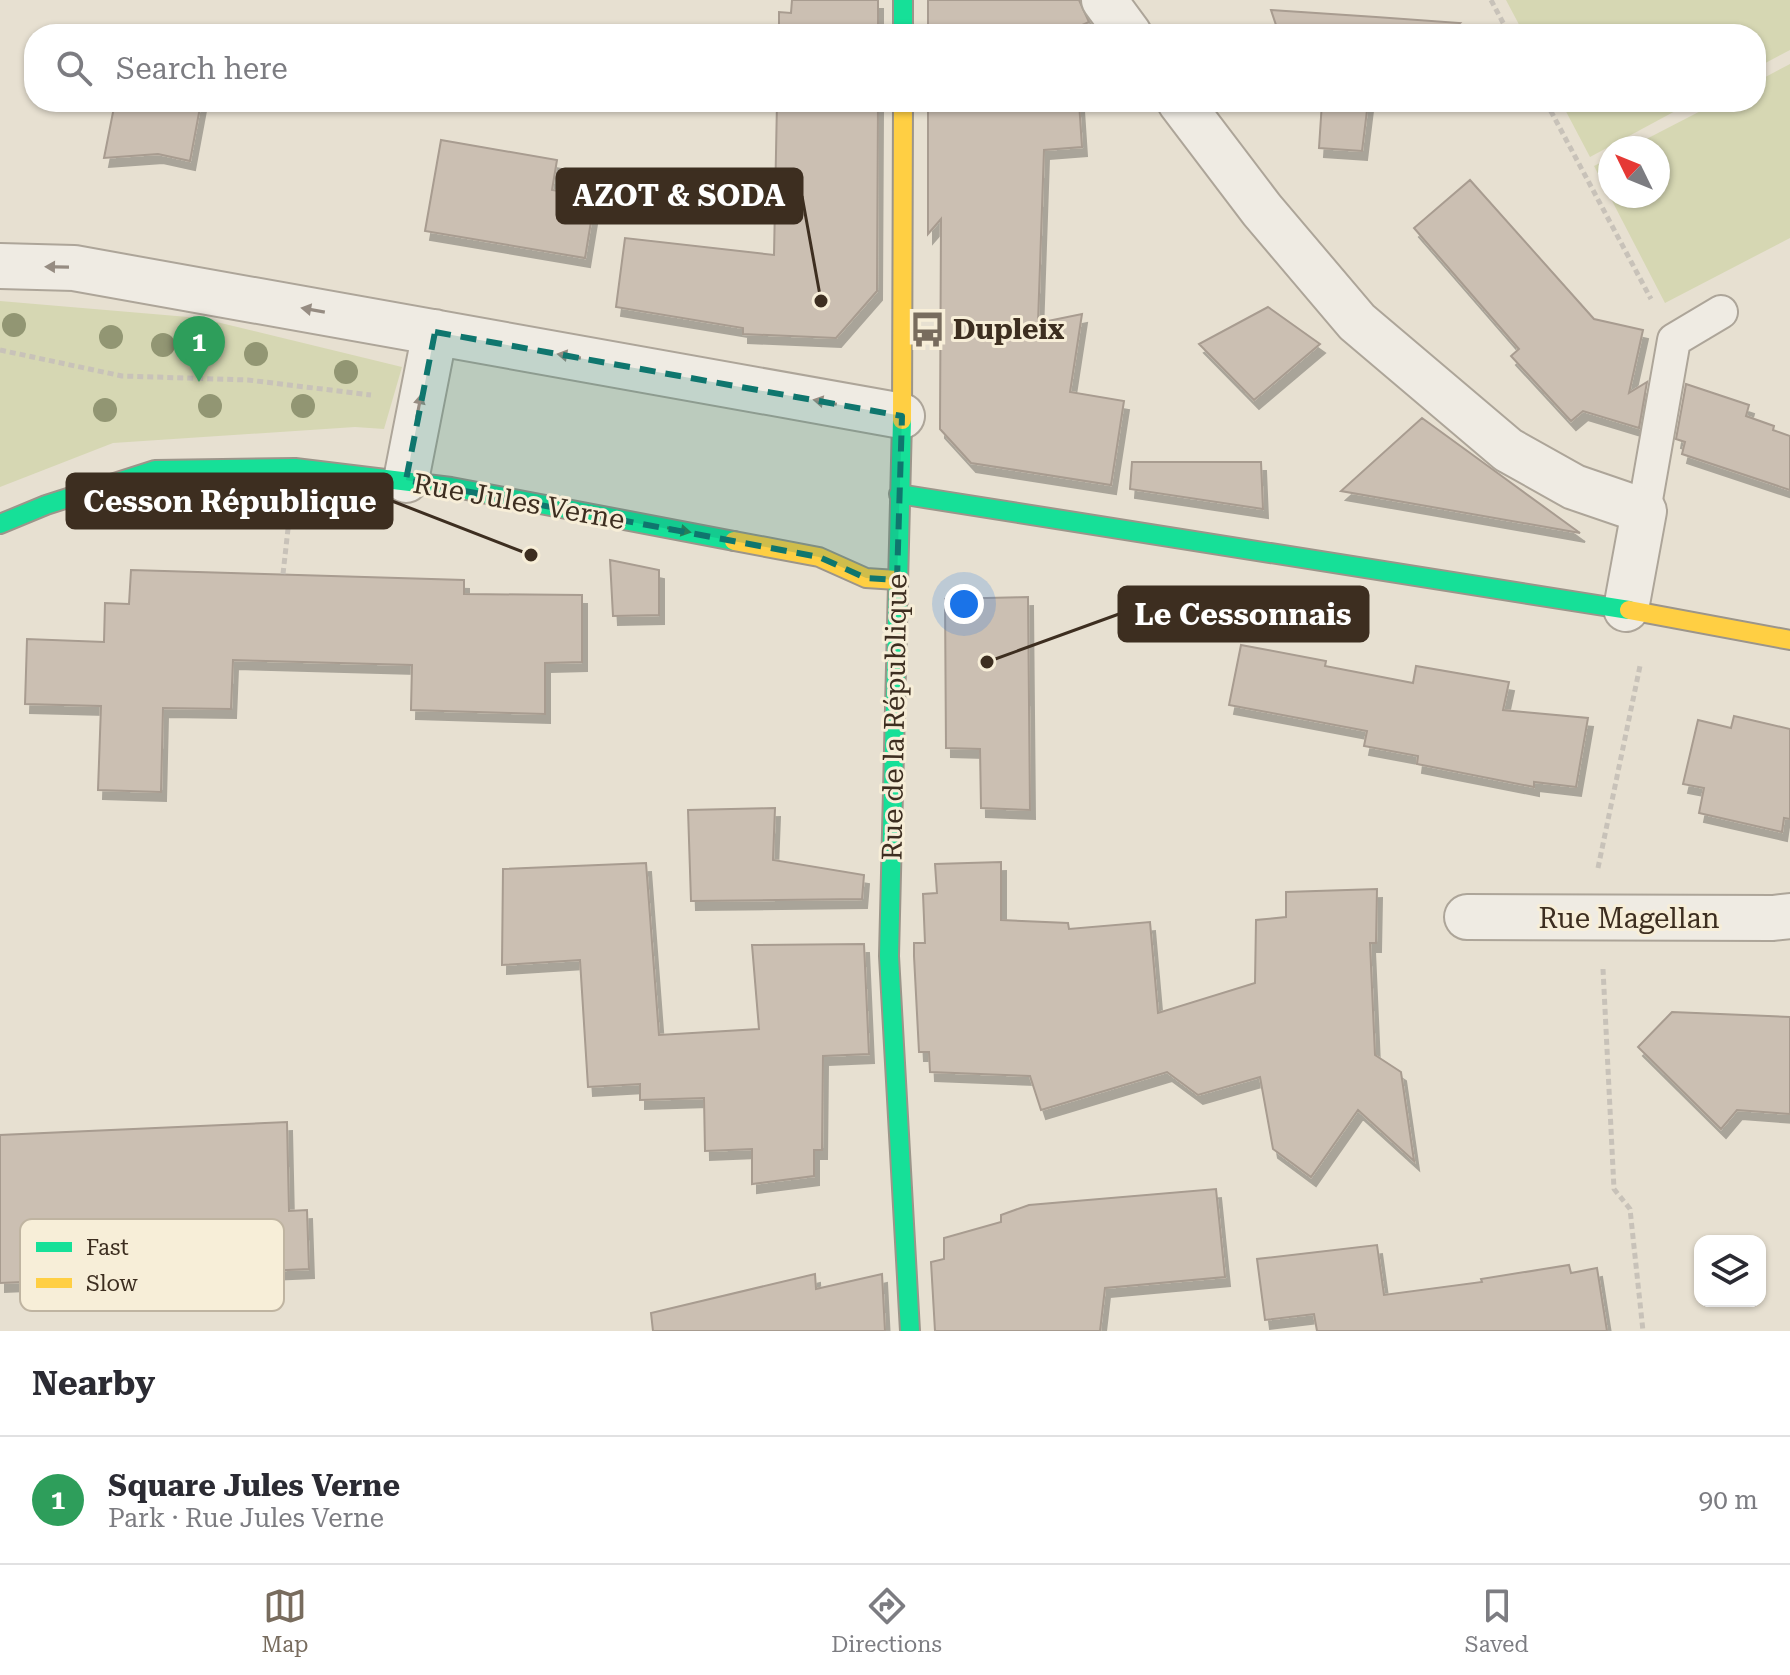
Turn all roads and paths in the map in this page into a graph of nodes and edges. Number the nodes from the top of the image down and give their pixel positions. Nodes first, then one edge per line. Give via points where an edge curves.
1 (903, 0) edge
2 (1104, 0) edge
3 (1491, 0) edge
4 (903, 24) edge
5 (1122, 24) edge
6 (1504, 24) edge
7 (903, 112) edge
8 (1188, 112) edge
9 (1551, 112) edge
10 (0, 266) edge
11 (1721, 312) dead end
12 (435, 332) junction
13 (1674, 340) junction
14 (0, 350) edge
15 (420, 402) junction
16 (902, 416) junction
17 (406, 480) junction
18 (899, 494) junction
19 (1644, 511) junction
20 (0, 524) edge
21 (897, 580) junction
22 (1626, 609) junction
23 (1790, 640) edge
24 (1790, 916) edge
25 (1467, 917) dead end
26 (910, 1331) edge

1 - 4 street
2 - 5 street
3 - 6 path
7 - 16 street, Rue de la République
8 - 19 street via 1357,322 1508,450 1574,487
9 - 13 path
12 -> 10 street via 74,268
11 - 13 lane
12 - 15 street
16 -> 12 street
13 - 19 lane
14 - 15 path via 122,376 248,380
17 -> 15 street
16 - 18 street, Rue de la République
17 - 20 street, Rue Jules Verne via 295,468 155,470
17 -> 21 street, Rue Jules Verne via 819,557 866,578
18 - 21 street, Rue de la République
18 - 22 street
19 - 22 street
21 - 26 street, Rue de la République via 889,956
22 - 23 street
24 - 25 street, Rue Magellan

